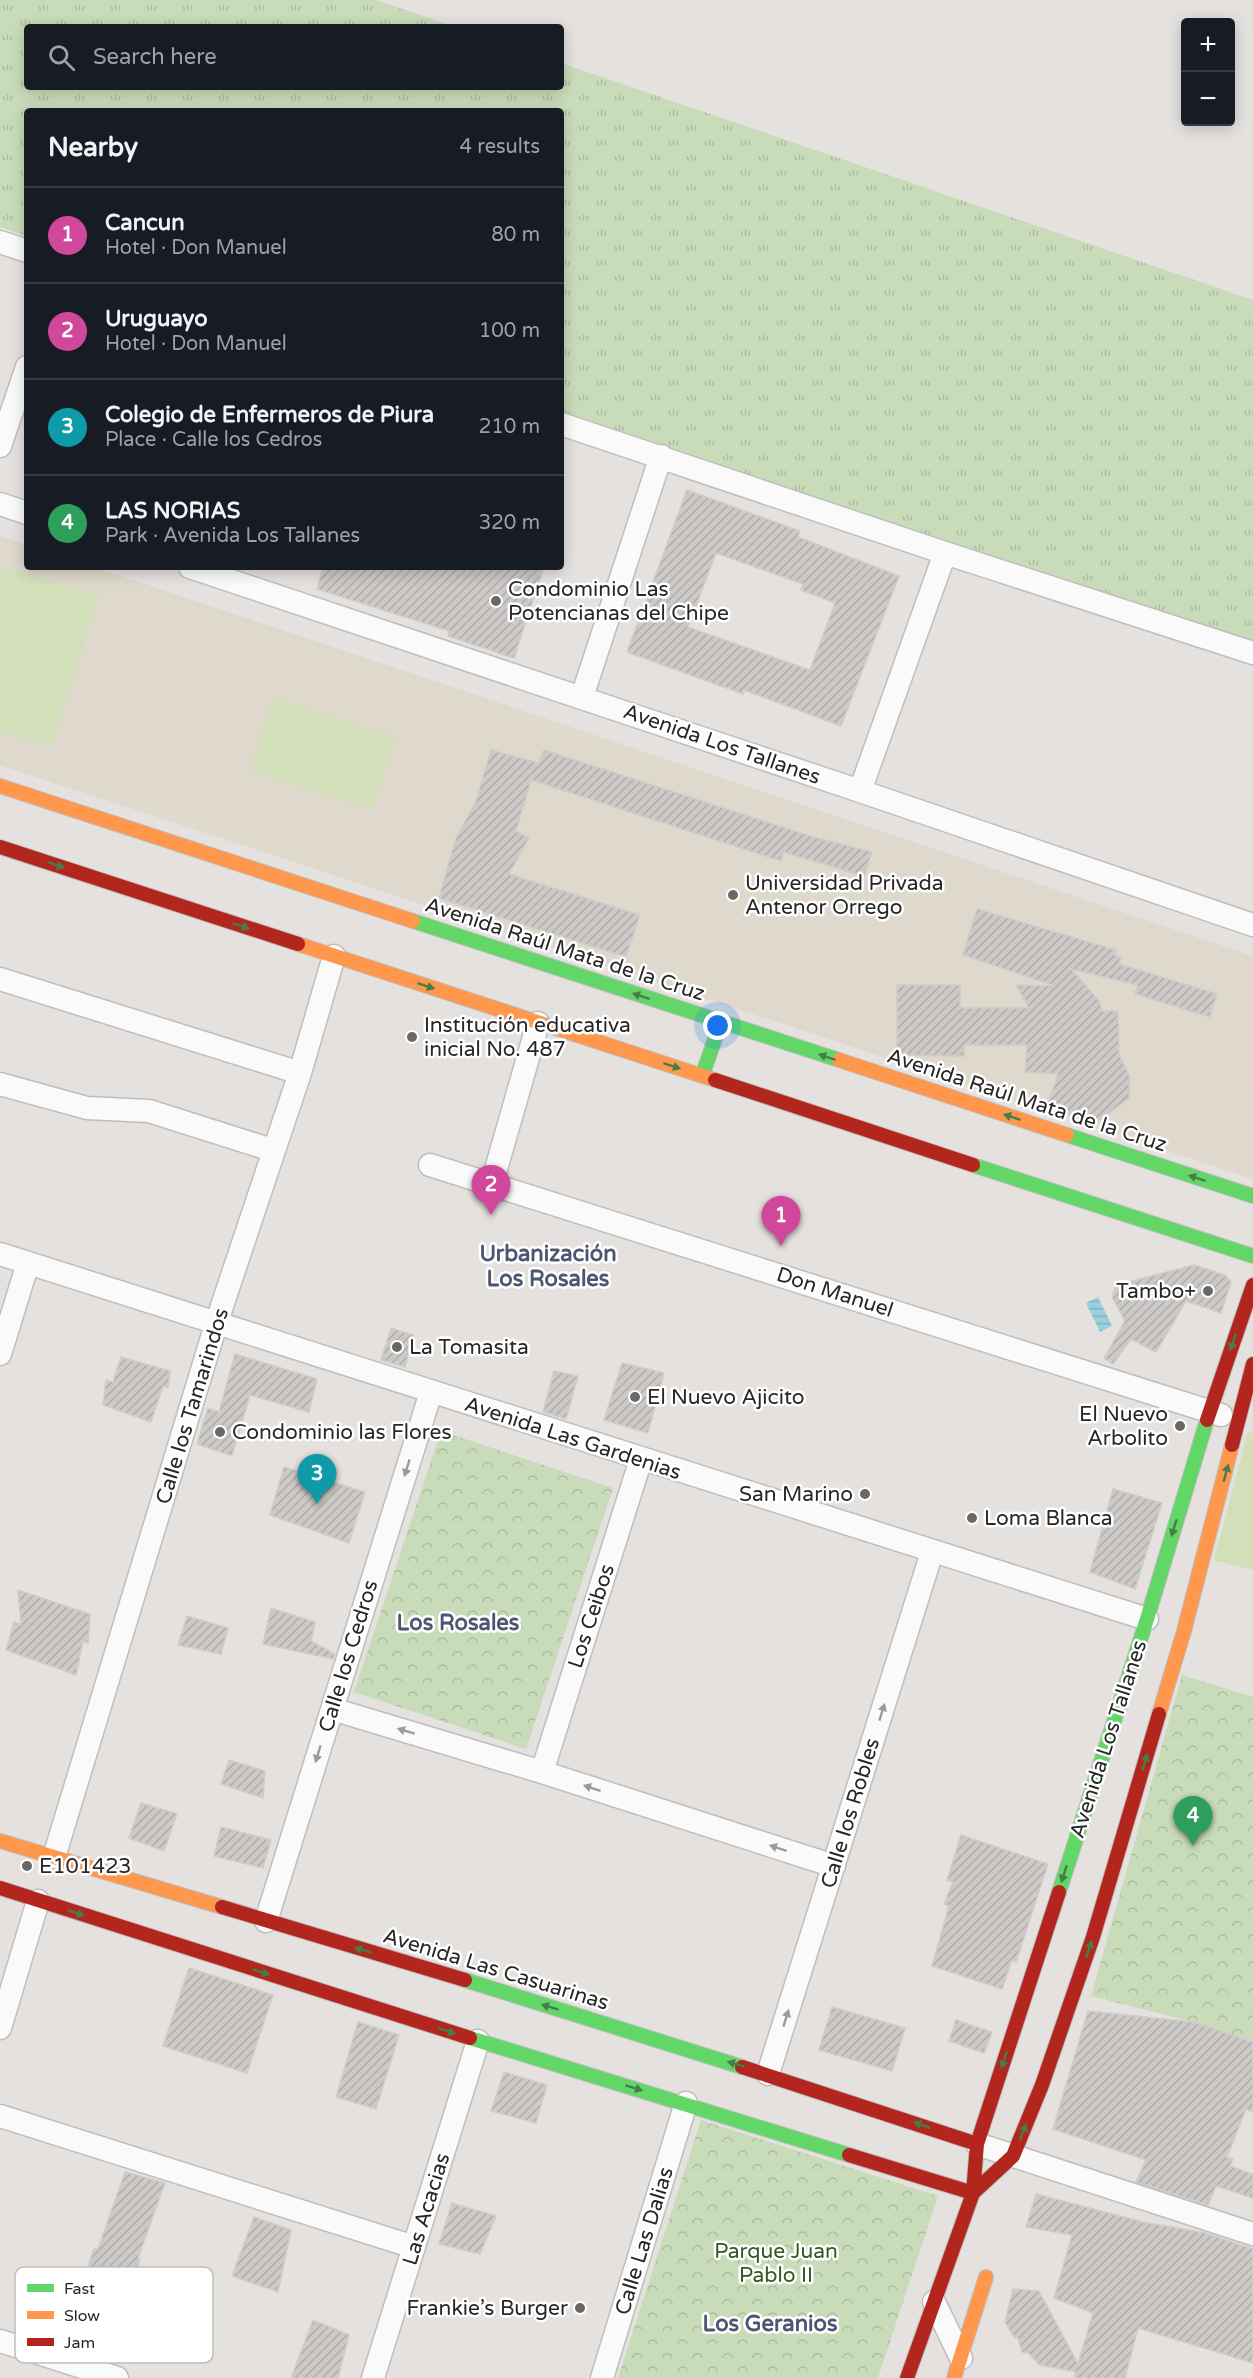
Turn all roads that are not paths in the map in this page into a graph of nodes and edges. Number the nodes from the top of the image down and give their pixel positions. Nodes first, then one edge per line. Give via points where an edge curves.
1 (0, 242) edge
2 (24, 250) edge
3 (24, 376) edge
4 (564, 425) edge
5 (0, 446) edge
6 (661, 456) junction
7 (0, 504) edge
8 (24, 512) edge
9 (945, 553) junction
10 (199, 570) edge
11 (1253, 652) edge
12 (582, 697) junction
13 (0, 786) edge
14 (860, 791) junction
15 (0, 847) edge
16 (1253, 925) edge
17 (334, 956) junction
18 (0, 979) edge
19 (722, 1022) junction
20 (538, 1023) junction
21 (300, 1073) junction
22 (702, 1076) junction
23 (0, 1083) edge
24 (272, 1150) junction
25 (430, 1165) dead end
26 (492, 1183) junction
27 (1253, 1196) edge
28 (0, 1254) edge
29 (1253, 1256) edge
30 (28, 1263) junction
31 (1252, 1286) edge
32 (217, 1321) junction
33 (0, 1354) edge
34 (1253, 1364) edge
35 (431, 1392) junction
36 (1209, 1412) junction
37 (1240, 1421) junction
38 (641, 1459) junction
39 (932, 1552) junction
40 (1147, 1619) junction
41 (332, 1708) junction
42 (542, 1772) junction
43 (0, 1841) edge
44 (54, 1857) junction
45 (834, 1866) junction
46 (0, 1888) edge
47 (38, 1901) junction
48 (266, 1921) junction
49 (0, 2028) edge
50 (478, 2040) junction
51 (768, 2074) junction
52 (686, 2103) junction
53 (0, 2116) edge
54 (977, 2144) junction
55 (1013, 2156) junction
56 (974, 2193) junction
57 (1253, 2234) edge
58 (414, 2247) junction
59 (986, 2277) dead end
60 (934, 2302) junction
61 (0, 2341) edge
62 (15, 2346) edge
63 (70, 2363) edge
64 (957, 2368) edge
65 (117, 2378) edge
66 (373, 2378) edge
67 (602, 2378) edge
68 (907, 2378) edge

1 - 2 street
3 - 5 street
4 - 6 street
6 - 9 street
6 - 12 street
7 - 8 street
9 - 11 street
9 - 14 street
10 - 12 street, Avenida Los Tallanes
12 - 14 street, Avenida Los Tallanes
19 -> 13 main road, Avenida Raúl Mata de la Cruz
14 - 16 street, Avenida Los Tallanes
15 -> 17 main road
17 -> 20 main road
17 - 21 street, Calle los Tamarindos
18 - 21 street
19 - 22 main road
27 -> 19 main road, Avenida Raúl Mata de la Cruz
20 -> 22 main road
20 - 26 street
21 - 24 street, Calle los Tamarindos
22 - 29 main road
23 - 24 street via 87,1108 149,1111
24 - 32 street, Calle los Tamarindos
25 - 26 street, Don Manuel
26 - 36 street, Don Manuel
28 - 30 street, Avenida Las Gardenias
30 - 32 street, Avenida Las Gardenias
30 - 33 street
31 -> 36 main road, Avenida Los Tallanes
32 - 35 street, Avenida Las Gardenias
32 - 44 street, Calle los Tamarindos
34 - 37 main road, Avenida Los Tallanes
35 - 38 street, Avenida Las Gardenias
35 -> 41 street, Calle los Cedros
36 - 37 street, Don Manuel
36 -> 40 main road, Avenida Los Tallanes
55 -> 37 main road, Avenida Los Tallanes via 1093,1937 1184,1630
38 - 39 street, Avenida Las Gardenias
38 - 42 street, Los Ceibos
39 - 40 street, Avenida Las Gardenias
45 -> 39 street, Calle los Robles
40 -> 54 main road, Avenida Los Tallanes
42 -> 41 street
41 -> 48 street, Calle los Cedros
45 -> 42 street
43 - 44 main road, Avenida Las Casuarinas
44 - 48 main road, Avenida Las Casuarinas
51 -> 45 street, Calle los Robles
46 - 47 main road
47 - 49 street
47 -> 50 main road
51 -> 48 main road, Avenida Las Casuarinas
50 -> 52 main road
50 - 58 street, Las Acacias
54 -> 51 main road, Avenida Las Casuarinas
52 - 56 main road
52 - 67 street, Calle Las Dalias
53 - 58 street
54 - 55 street
54 - 56 main road, Avenida Los Tallanes
55 - 56 main road, Avenida Los Tallanes
55 - 57 street
56 - 60 main road, Avenida Los Tallanes
58 - 66 street, Las Acacias
59 - 64 main road
60 - 64 street
60 - 68 main road, Avenida Los Tallanes
61 - 62 street
63 - 65 street

